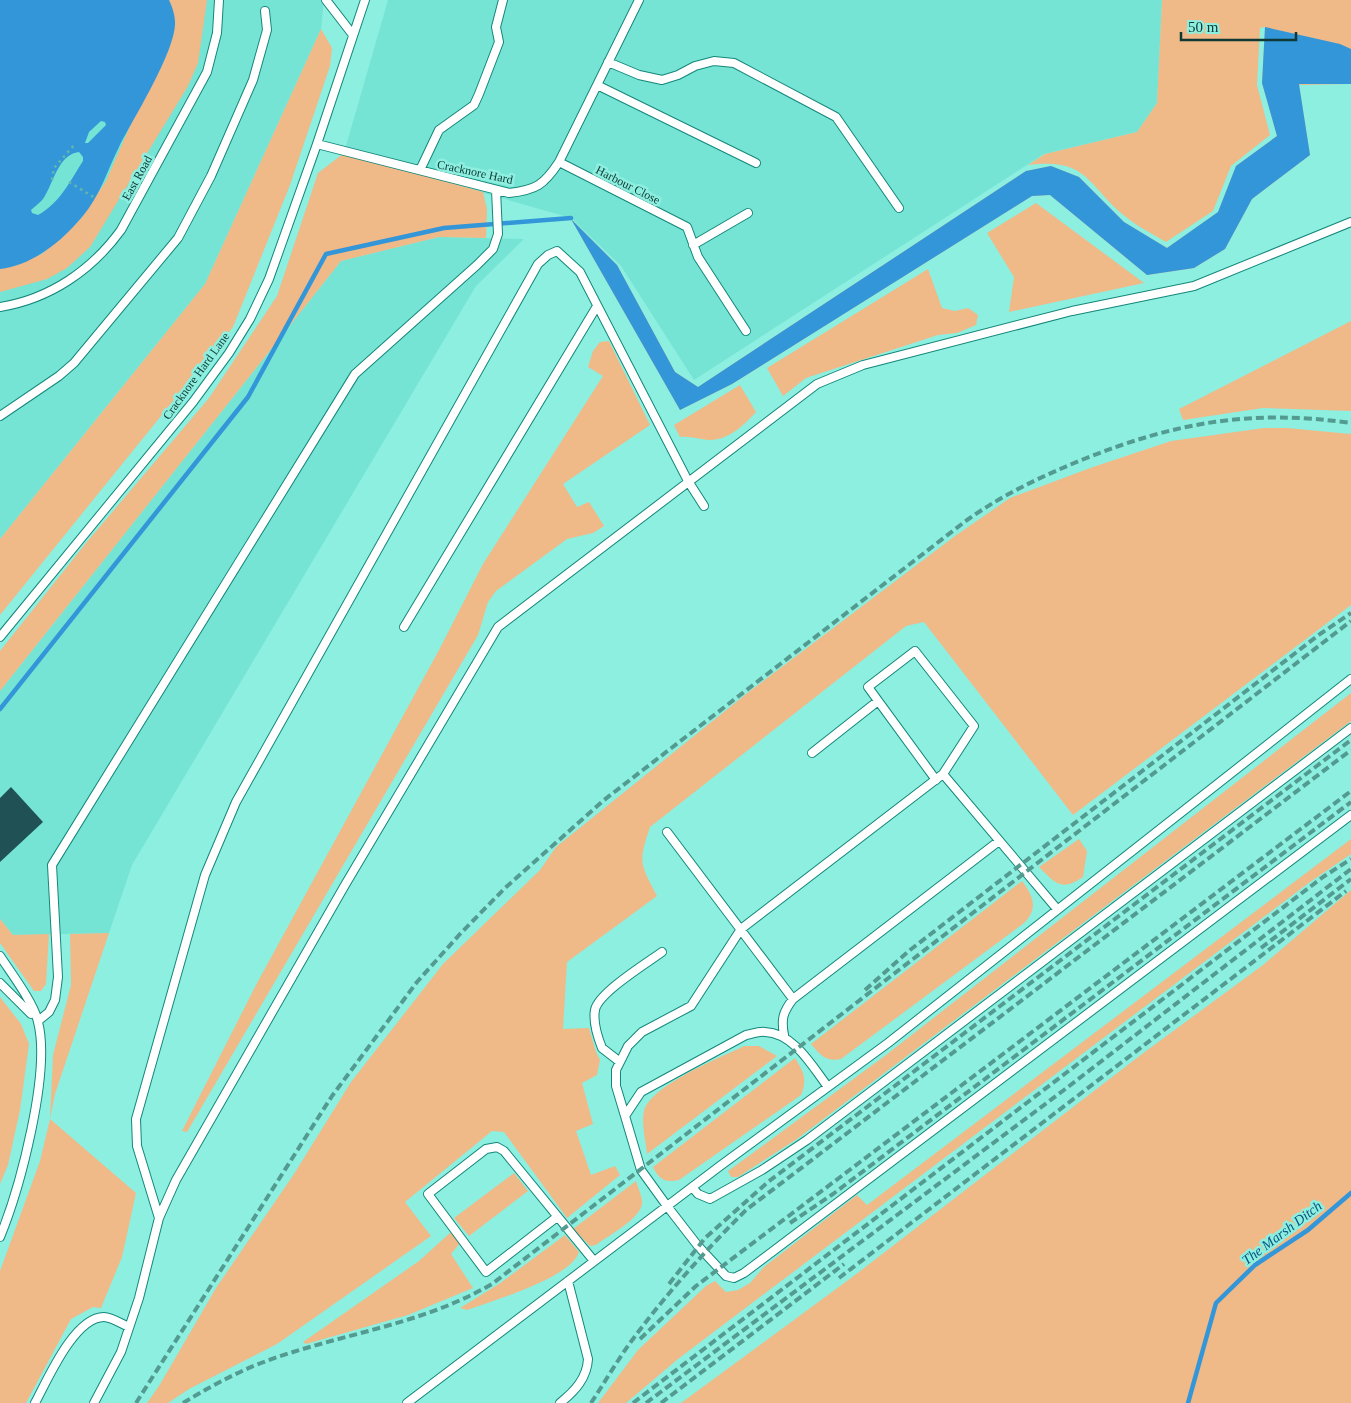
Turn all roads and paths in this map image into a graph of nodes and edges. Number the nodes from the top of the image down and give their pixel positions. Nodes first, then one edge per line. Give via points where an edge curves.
1 (219, 0) edge
2 (326, 0) edge
3 (365, 0) edge
4 (502, 0) edge
5 (639, 0) edge
6 (265, 11) dead end
7 (353, 35) junction
8 (608, 62) junction
9 (597, 85) junction
10 (75, 144) dead end
11 (317, 144) junction
12 (560, 162) junction
13 (756, 163) dead end
14 (420, 170) junction
15 (52, 180) dead end
16 (69, 182) dead end
17 (496, 190) junction
18 (95, 198) dead end
19 (898, 208) dead end
20 (748, 213) dead end
21 (1351, 222) edge
22 (692, 245) junction
23 (597, 306) junction
24 (0, 307) edge
25 (746, 331) dead end
26 (0, 416) edge
27 (688, 481) junction
28 (704, 506) dead end
29 (404, 627) dead end
30 (0, 637) edge
31 (1351, 679) edge
32 (878, 701) junction
33 (1351, 728) edge
34 (812, 753) dead end
35 (943, 774) junction
36 (936, 780) junction
37 (1351, 815) edge
38 (667, 832) dead end
39 (999, 840) junction
40 (1057, 910) junction
41 (741, 929) junction
42 (662, 952) dead end
43 (0, 956) edge
44 (0, 983) edge
45 (793, 999) junction
46 (38, 1021) junction
47 (784, 1035) junction
48 (620, 1062) junction
49 (828, 1087) junction
50 (625, 1116) junction
51 (692, 1187) junction
52 (667, 1206) junction
53 (557, 1217) junction
54 (159, 1218) junction
55 (0, 1237) edge
56 (594, 1261) junction
57 (568, 1281) junction
58 (129, 1327) junction
59 (35, 1403) edge
60 (94, 1403) edge
61 (407, 1403) edge
62 (560, 1403) edge

1 - 24 lane, East Road via 217,33 207,72 121,230 93,262 60,286 34,298
2 - 7 lane
3 - 7 lane, Cracknore Hard Lane
4 - 14 lane via 496,27 498,42 474,105 439,130
5 - 8 lane, Cracknore Hard
6 - 26 lane via 267,30 253,80 211,176 178,238 74,363
7 - 11 lane, Cracknore Hard Lane
8 - 9 lane, Cracknore Hard
8 - 19 lane via 662,80 714,61 734,63 836,117
9 - 12 lane, Cracknore Hard
9 - 13 lane
10 - 15 path via 54,168
11 - 14 lane, Cracknore Hard
11 - 30 lane, Cracknore Hard Lane via 269,279 229,354
12 - 17 lane, Cracknore Hard via 548,180 530,190 508,193
12 - 22 lane, Harbour Close via 687,227
14 - 17 lane, Cracknore Hard
16 - 18 path
17 - 46 lane via 498,234 493,249 354,374 52,865 58,977 55,1000 49,1012
20 - 22 lane
21 - 27 lane via 1194,286 1072,311 863,365 817,384
22 - 25 lane
23 - 27 lane
23 - 29 lane
23 - 54 lane via 580,272 566,256 558,251 538,264 236,802 205,875 136,1119 137,1146
27 - 28 lane
27 - 54 lane via 498,626 234,1076 176,1180
31 - 40 lane
32 - 34 lane
32 - 35 lane via 868,687 915,651 974,726
32 - 36 lane
33 - 51 lane via 807,1140 710,1200
35 - 36 lane
35 - 39 lane
36 - 41 lane
37 - 52 lane via 744,1273 734,1278 726,1276
38 - 41 lane
39 - 40 lane
39 - 45 lane
40 - 49 lane
41 - 45 lane
41 - 48 lane via 691,1006 642,1032 628,1046
42 - 48 lane via 597,1005 595,1012 602,1048
43 - 46 lane
44 - 46 lane
45 - 47 lane via 781,1022
46 - 55 lane via 40,1070 33,1115 9,1214
47 - 49 lane
47 - 50 lane via 765,1032 746,1035 641,1092
48 - 50 lane via 616,1070 616,1086
49 - 51 lane
50 - 52 lane via 641,1170
51 - 52 lane
52 - 56 lane
53 - 53 lane via 504,1151 497,1147 486,1150 428,1194 486,1272
53 - 56 lane
54 - 58 lane
56 - 57 lane
57 - 61 lane
57 - 62 lane via 588,1359 587,1372 579,1385
58 - 59 lane via 104,1317 90,1321 78,1330
58 - 60 lane via 121,1352

